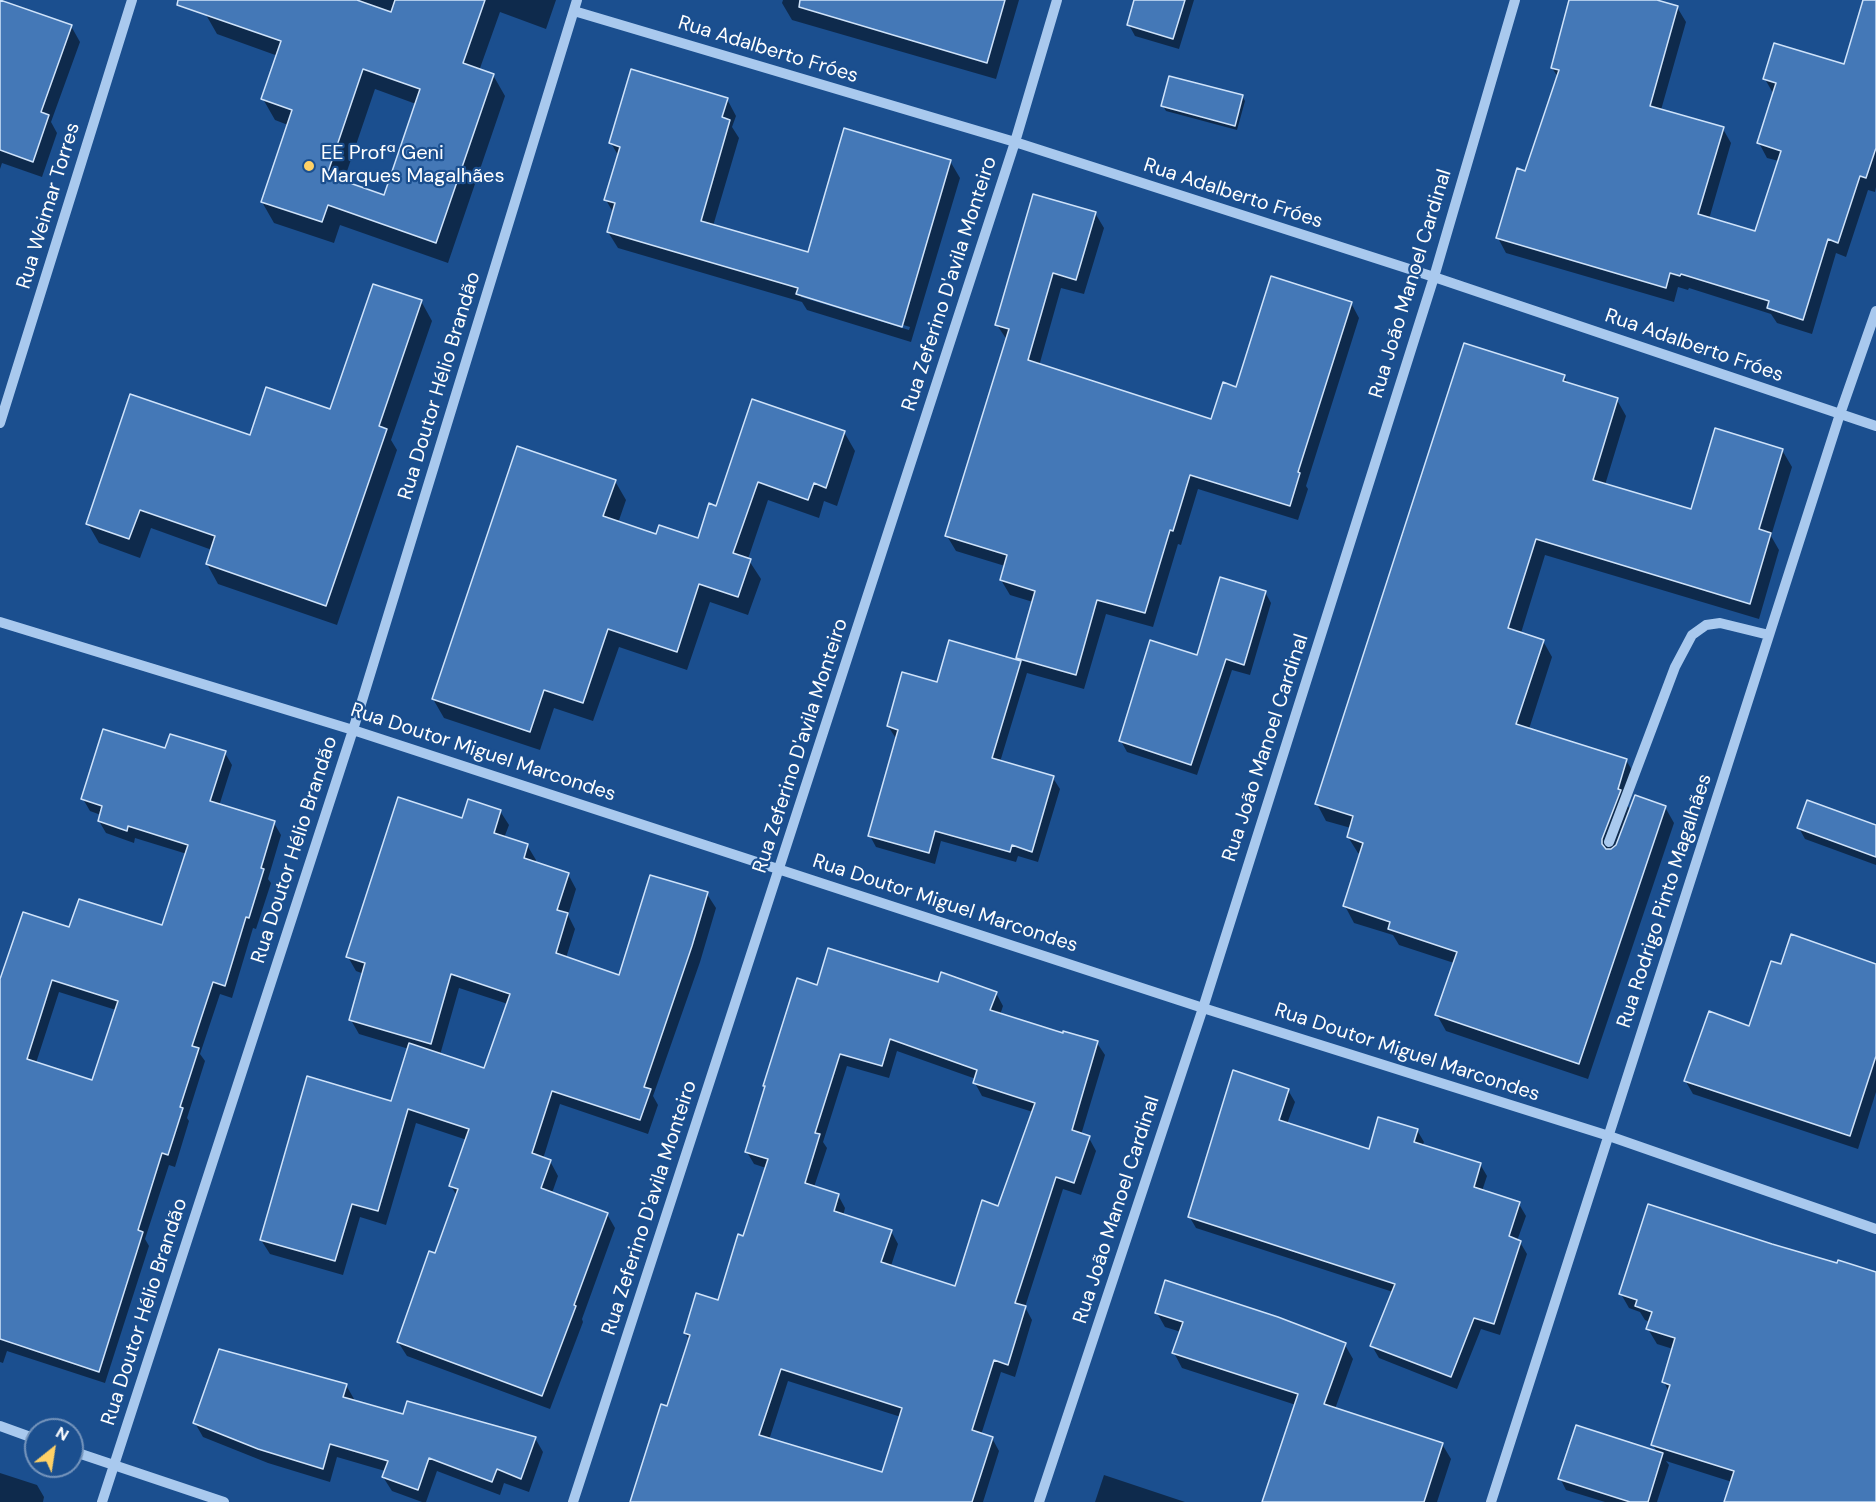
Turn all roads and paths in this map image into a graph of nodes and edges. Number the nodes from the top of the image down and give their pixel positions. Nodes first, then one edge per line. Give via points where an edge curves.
1 (132, 0) edge
2 (1058, 0) edge
3 (1515, 0) edge
4 (575, 6) edge
5 (1015, 142) junction
6 (1434, 277) junction
7 (1876, 311) edge
8 (1840, 414) junction
9 (0, 423) edge
10 (1876, 426) edge
11 (0, 622) edge
12 (1769, 635) junction
13 (353, 730) junction
14 (1609, 842) dead end
15 (780, 870) junction
16 (1203, 1008) junction
17 (1609, 1136) junction
18 (1876, 1229) edge
19 (0, 1426) edge
20 (24, 1434) edge
21 (84, 1455) edge
22 (114, 1466) junction
23 (102, 1502) edge
24 (224, 1502) edge
25 (573, 1502) edge
26 (1039, 1502) edge
27 (1491, 1502) edge

1 - 9 street, Rua Weimar Torres
2 - 5 street, Rua Zeferino D'avila Monteiro
3 - 6 street, Rua João Manoel Cardinal
4 - 5 street, Rua Adalberto Fróes
4 - 13 street, Rua Doutor Hélio Brandão
5 - 6 street, Rua Adalberto Fróes
5 - 15 street, Rua Zeferino D'avila Monteiro
6 - 8 street, Rua Adalberto Fróes
6 - 16 street, Rua João Manoel Cardinal
7 - 8 street, Rua Rodrigo Pinto Magalhães
8 - 10 street, Rua Adalberto Fróes
8 - 12 street, Rua Rodrigo Pinto Magalhães
11 - 13 street, Rua Doutor Miguel Marcondes
12 - 14 street via 1720,623 1706,625 1692,635 1675,667
12 - 17 street, Rua Rodrigo Pinto Magalhães
13 - 15 street, Rua Doutor Miguel Marcondes
13 - 22 street, Rua Doutor Hélio Brandão
15 - 16 street, Rua Doutor Miguel Marcondes
15 - 25 street, Rua Zeferino D'avila Monteiro
16 - 17 street, Rua Doutor Miguel Marcondes
16 - 26 street, Rua João Manoel Cardinal
17 - 18 street, Rua Doutor Miguel Marcondes
17 - 27 street, Rua Rodrigo Pinto Magalhães
19 - 20 street
21 - 22 street
22 - 23 street, Rua Doutor Hélio Brandão
22 - 24 street

